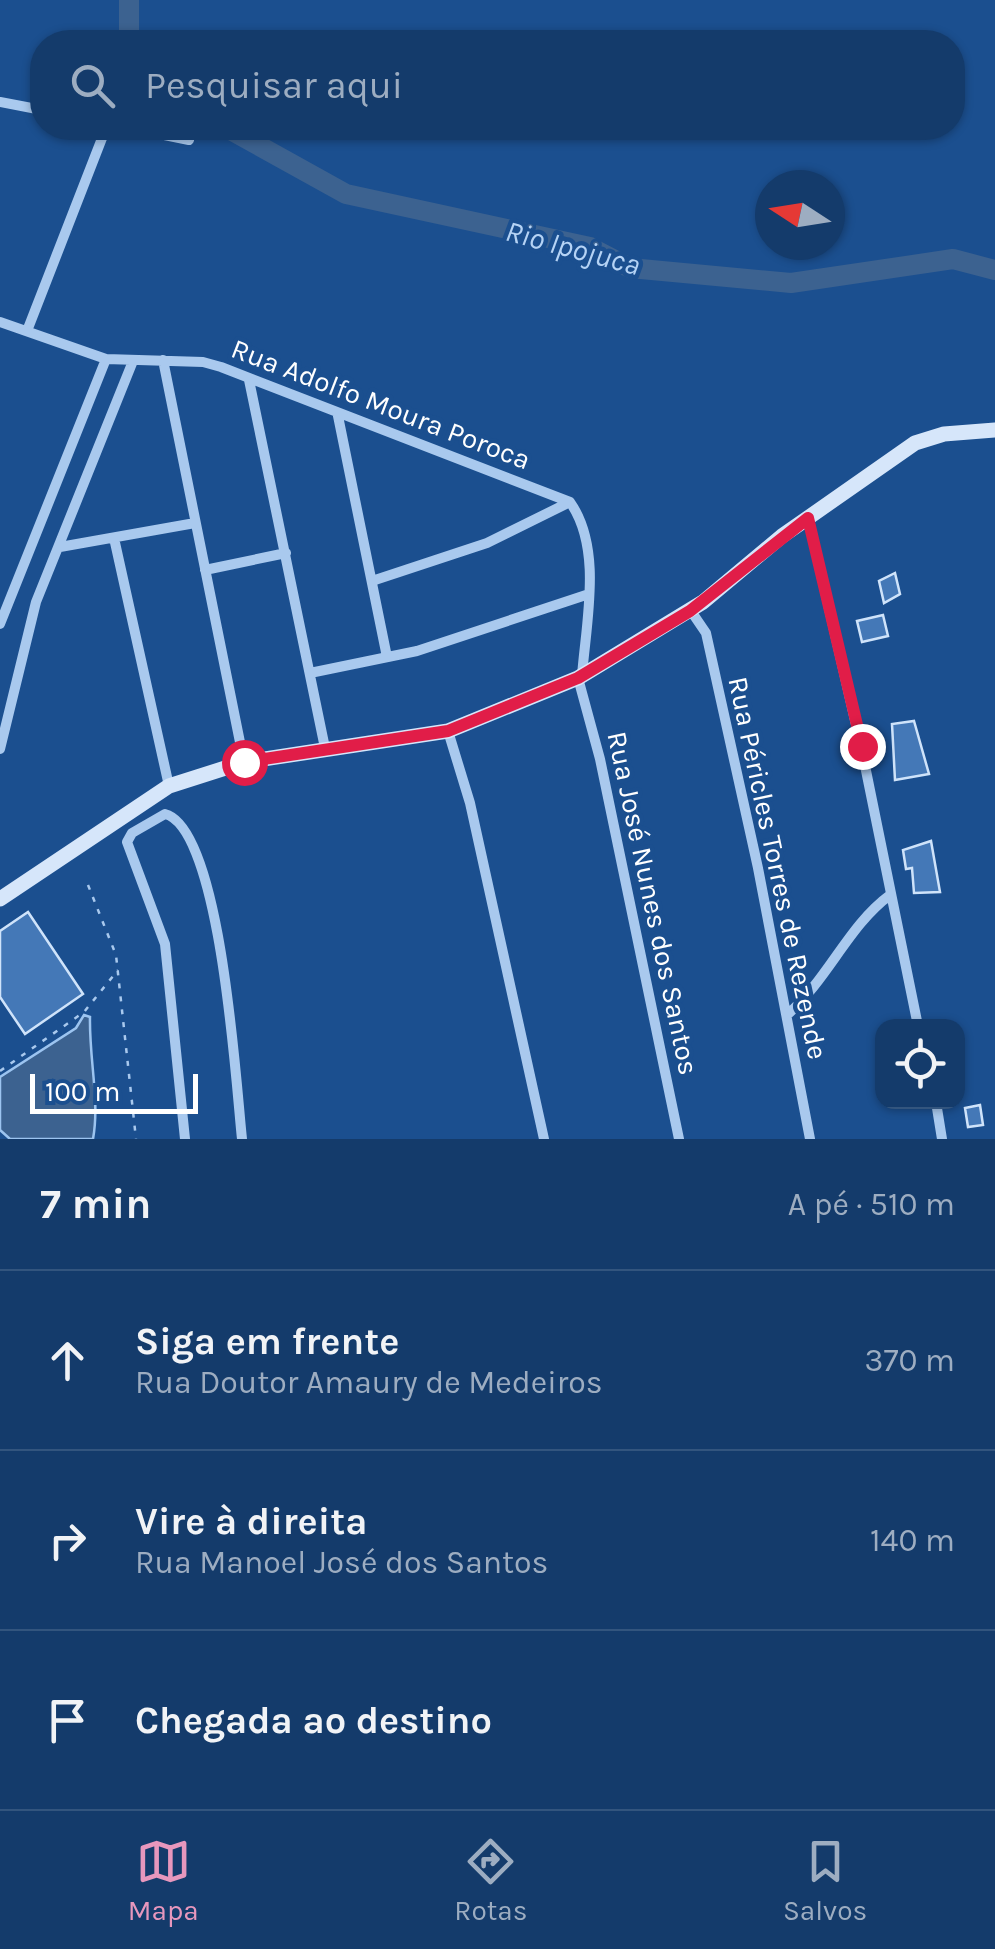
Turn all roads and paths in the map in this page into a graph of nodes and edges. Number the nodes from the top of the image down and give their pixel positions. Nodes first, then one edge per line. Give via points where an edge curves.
1 (0, 102) edge
2 (30, 108) edge
3 (101, 140) edge
4 (0, 322) edge
5 (27, 331) junction
6 (106, 359) junction
7 (163, 360) junction
8 (134, 361) junction
9 (249, 380) junction
10 (338, 416) junction
11 (995, 430) edge
12 (570, 502) junction
13 (808, 518) junction
14 (195, 523) junction
15 (114, 538) junction
16 (60, 547) junction
17 (286, 552) junction
18 (205, 570) junction
19 (372, 581) junction
20 (588, 594) junction
21 (690, 611) junction
22 (0, 624) edge
23 (387, 657) junction
24 (310, 673) junction
25 (580, 677) junction
26 (448, 731) junction
27 (325, 748) junction
28 (0, 749) edge
29 (244, 762) junction
30 (168, 786) junction
31 (88, 885) dead end
32 (890, 895) junction
33 (0, 898) edge
34 (119, 968) junction
35 (787, 1015) junction
36 (917, 1019) edge
37 (0, 1071) edge
38 (937, 1109) edge
39 (136, 1139) edge
40 (185, 1139) edge
41 (242, 1139) edge
42 (544, 1139) edge
43 (679, 1139) edge
44 (810, 1139) edge
45 (942, 1139) edge

1 - 2 street
3 - 5 street
4 - 5 street, Rua Adolfo Moura Poroca
5 - 6 street, Rua Adolfo Moura Poroca
6 - 8 street, Rua Adolfo Moura Poroca
6 - 22 street
7 - 8 street, Rua Adolfo Moura Poroca
7 - 9 street, Rua Adolfo Moura Poroca via 203,362
7 - 14 street
8 - 16 street
9 - 10 street, Rua Adolfo Moura Poroca
9 - 17 street
10 - 12 street, Rua Adolfo Moura Poroca
10 - 19 street
11 - 13 street via 915,443
12 - 19 street via 487,544
12 - 20 street via 586,531
13 - 21 street
13 - 32 street
14 - 15 street
14 - 18 street
15 - 16 street
15 - 30 street
16 - 28 street via 22,648
17 - 18 street
17 - 24 street
18 - 29 street
19 - 23 street
20 - 23 street
20 - 25 street
21 - 25 street
21 - 35 street, Rua Péricles Torres de Rezende via 706,633
23 - 24 street
24 - 27 street
25 - 26 street
25 - 43 street, Rua José Nunes dos Santos
26 - 27 street
26 - 42 street via 474,819
27 - 29 street
29 - 30 street
30 - 33 street
31 - 34 path
32 - 35 street via 861,920 833,966
32 - 36 street
34 - 37 path via 84,1012
34 - 39 path
35 - 44 street, Rua Péricles Torres de Rezende
38 - 45 street
40 - 41 street via 164,944 128,842 158,817 174,817 216,917

